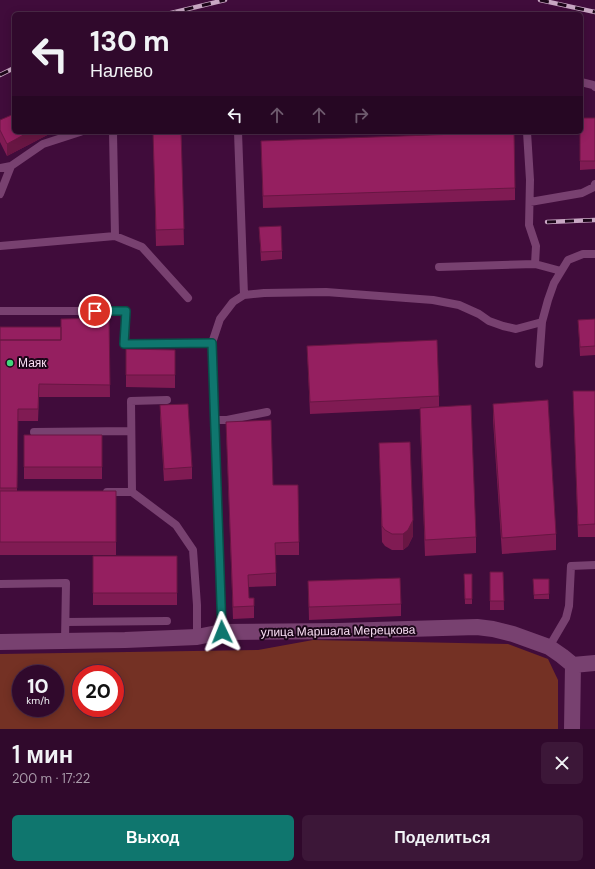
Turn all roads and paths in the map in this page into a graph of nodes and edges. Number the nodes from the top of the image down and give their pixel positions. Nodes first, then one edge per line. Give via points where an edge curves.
1 (583, 82) edge
2 (595, 87) edge
3 (74, 134) edge
4 (113, 134) edge
5 (238, 134) edge
6 (527, 134) edge
7 (12, 166) junction
8 (0, 168) edge
9 (595, 186) edge
10 (0, 194) edge
11 (530, 202) junction
12 (115, 236) junction
13 (0, 246) edge
14 (595, 254) edge
15 (535, 264) junction
16 (439, 267) dead end
17 (561, 271) junction
18 (244, 295) junction
19 (188, 298) dead end
20 (0, 311) edge
21 (542, 322) junction
22 (212, 343) junction
23 (539, 364) dead end
24 (167, 400) dead end
25 (267, 412) dead end
26 (214, 420) junction
27 (131, 431) junction
28 (34, 432) dead end
29 (101, 492) edge
30 (132, 492) junction
31 (595, 565) edge
32 (0, 584) edge
33 (167, 621) dead end
34 (66, 622) junction
35 (222, 632) junction
36 (197, 636) junction
37 (65, 641) junction
38 (0, 642) edge
39 (549, 647) junction
40 (595, 663) edge
41 (573, 665) junction
42 (572, 729) edge

1 - 2 lane
3 - 7 lane via 43,144
4 - 12 lane
5 - 18 lane
6 - 11 lane
7 - 8 lane
7 - 10 lane
9 - 11 lane via 582,193
11 - 15 lane via 529,225 536,246
12 - 13 lane
12 - 19 lane via 142,247
14 - 17 lane via 583,254 568,260
15 - 16 lane
15 - 17 lane
17 - 21 lane via 554,283
18 - 21 lane via 326,292 403,297 459,305 489,321 516,329
18 - 22 lane via 233,302 220,319
20 - 22 lane via 126,311 124,344
21 - 23 lane
22 - 26 lane
24 - 27 lane via 131,401
25 - 26 lane
26 - 35 lane
27 - 28 lane
27 - 30 lane
29 - 30 lane
30 - 36 lane via 176,525 193,550
31 - 39 lane via 571,566 566,618
32 - 34 lane via 66,583
33 - 34 lane
34 - 37 lane
35 - 36 street, улица Маршала Мерецкова
35 - 39 street, улица Маршала Мерецкова via 477,627 513,634
36 - 37 street, улица Маршала Мерецкова
37 - 38 street, улица Маршала Мерецкова
39 - 41 street, улица Маршала Мерецкова
40 - 41 street
41 - 42 street

